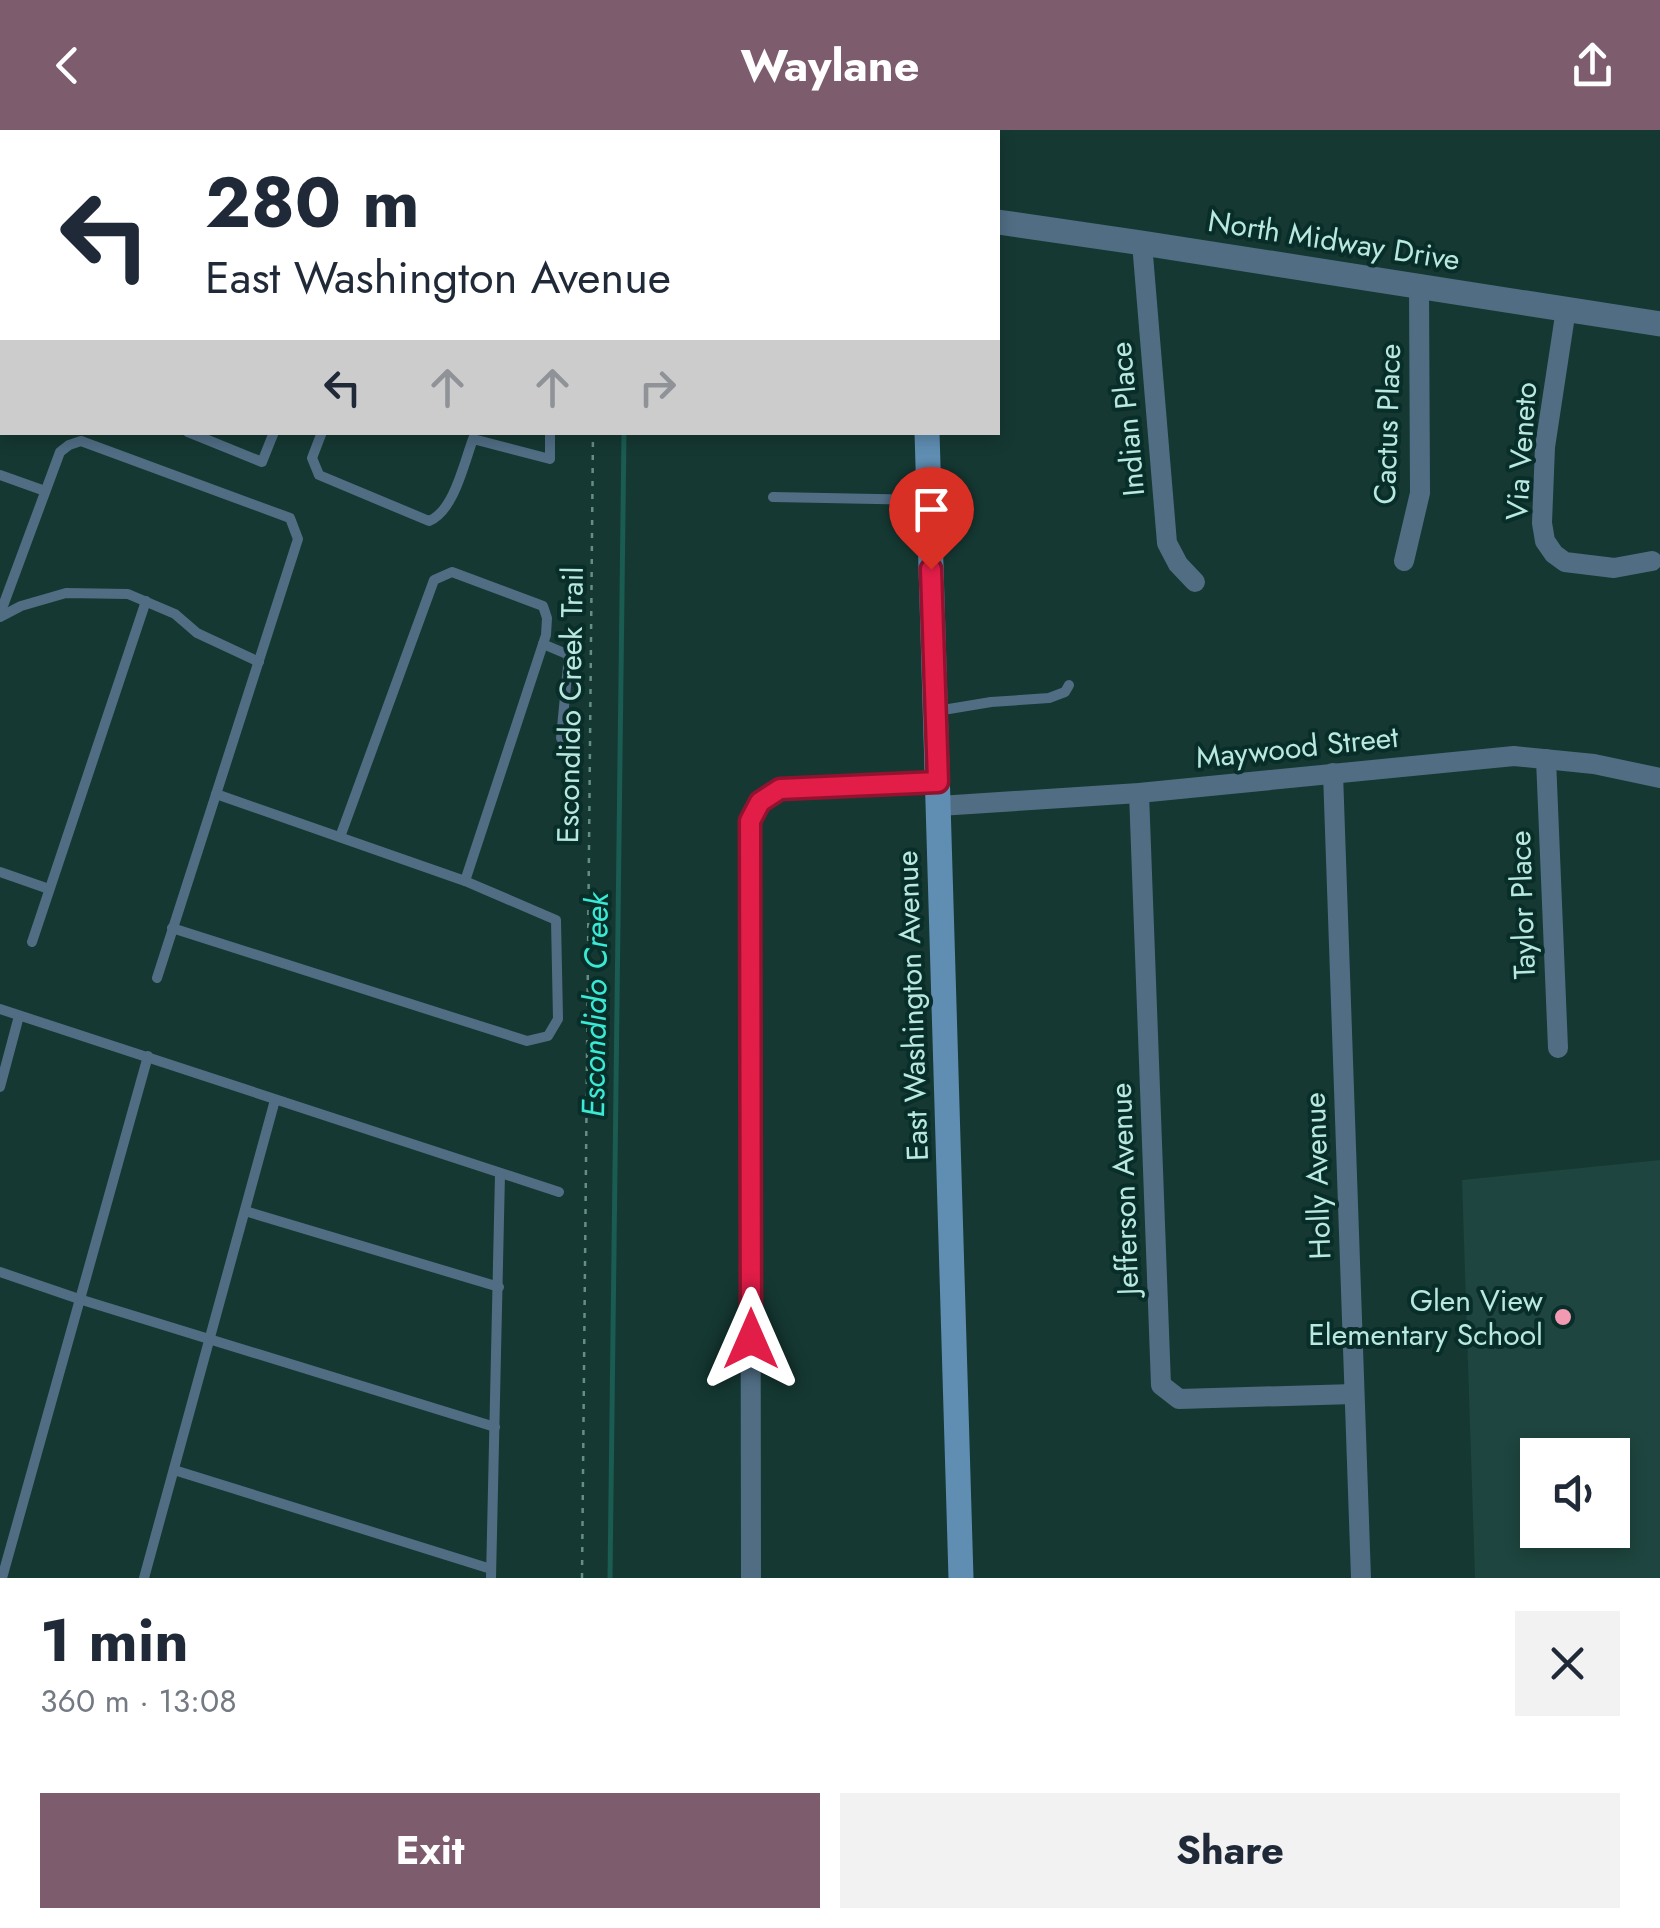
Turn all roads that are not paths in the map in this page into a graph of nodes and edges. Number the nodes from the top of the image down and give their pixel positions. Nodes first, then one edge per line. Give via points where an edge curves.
1 (1000, 222) edge
2 (1142, 242) junction
3 (1420, 287) junction
4 (1566, 309) junction
5 (1660, 324) edge
6 (195, 435) edge
7 (273, 435) edge
8 (321, 435) edge
9 (550, 435) edge
10 (927, 435) edge
11 (0, 475) edge
12 (45, 491) junction
13 (772, 497) dead end
14 (929, 500) junction
15 (1404, 561) dead end
16 (1652, 561) dead end
17 (1195, 582) dead end
18 (146, 601) junction
19 (0, 615) edge
20 (544, 644) junction
21 (259, 662) junction
22 (1069, 685) dead end
23 (936, 711) junction
24 (560, 738) dead end
25 (1546, 759) junction
26 (1333, 773) junction
27 (1660, 778) edge
28 (1139, 792) junction
29 (216, 794) junction
30 (938, 794) junction
31 (340, 837) junction
32 (0, 872) edge
33 (465, 881) junction
34 (49, 889) junction
35 (172, 928) junction
36 (32, 942) dead end
37 (157, 978) dead end
38 (0, 1009) edge
39 (19, 1016) junction
40 (1558, 1048) dead end
41 (148, 1056) junction
42 (0, 1087) edge
43 (275, 1100) junction
44 (500, 1174) junction
45 (560, 1192) dead end
46 (245, 1211) junction
47 (0, 1272) edge
48 (499, 1287) junction
49 (79, 1299) junction
50 (210, 1338) junction
51 (1354, 1394) junction
52 (495, 1427) junction
53 (174, 1470) junction
54 (491, 1574) edge
55 (2, 1578) edge
56 (144, 1578) edge
57 (752, 1578) edge
58 (961, 1578) edge
59 (1361, 1578) edge

1 - 2 street, North Midway Drive
2 - 3 street, North Midway Drive
2 - 17 street, Indian Place via 1167,543
3 - 4 street, North Midway Drive
3 - 15 street, Cactus Place via 1420,493
4 - 5 street, North Midway Drive
4 - 16 street, Via Veneto via 1546,447 1545,541 1565,562 1614,568
6 - 7 lane via 262,462
8 - 9 lane via 312,458 318,475 429,521 449,504 473,438 550,460
10 - 14 main road, East Washington Avenue
11 - 12 lane
12 - 19 lane
12 - 21 lane via 60,452 81,441 290,518 298,539
13 - 14 lane
14 - 23 main road, East Washington Avenue
18 - 19 lane via 128,594 66,593
18 - 21 lane
18 - 34 lane
20 - 24 lane via 569,655
20 - 31 lane via 543,606 452,572 434,580
20 - 33 lane
21 - 29 lane
22 - 23 lane via 1049,698
23 - 30 main road, East Washington Avenue
25 - 26 street, Maywood Street via 1514,756
25 - 27 street, Maywood Street
25 - 40 street, Taylor Place
26 - 28 street, Maywood Street
26 - 51 street, Holly Avenue
28 - 30 street, Maywood Street
28 - 51 street, Jefferson Avenue via 1161,1385 1179,1400
29 - 31 lane
29 - 35 lane
30 - 57 street, Maywood Street via 780,789 760,802 750,821
30 - 58 main road, East Washington Avenue
31 - 33 lane
32 - 34 lane
33 - 35 lane via 556,920 558,1020 548,1036 527,1040
34 - 36 lane
35 - 37 lane
38 - 39 lane
39 - 41 lane
39 - 42 lane
41 - 43 lane
41 - 49 lane
43 - 44 lane
43 - 46 lane
44 - 45 lane
44 - 48 lane
46 - 48 lane
46 - 50 lane
47 - 49 lane
48 - 52 lane
49 - 50 lane
49 - 55 lane
50 - 52 lane
50 - 53 lane
51 - 59 street, Holly Avenue
52 - 54 lane
53 - 54 lane
53 - 56 lane

